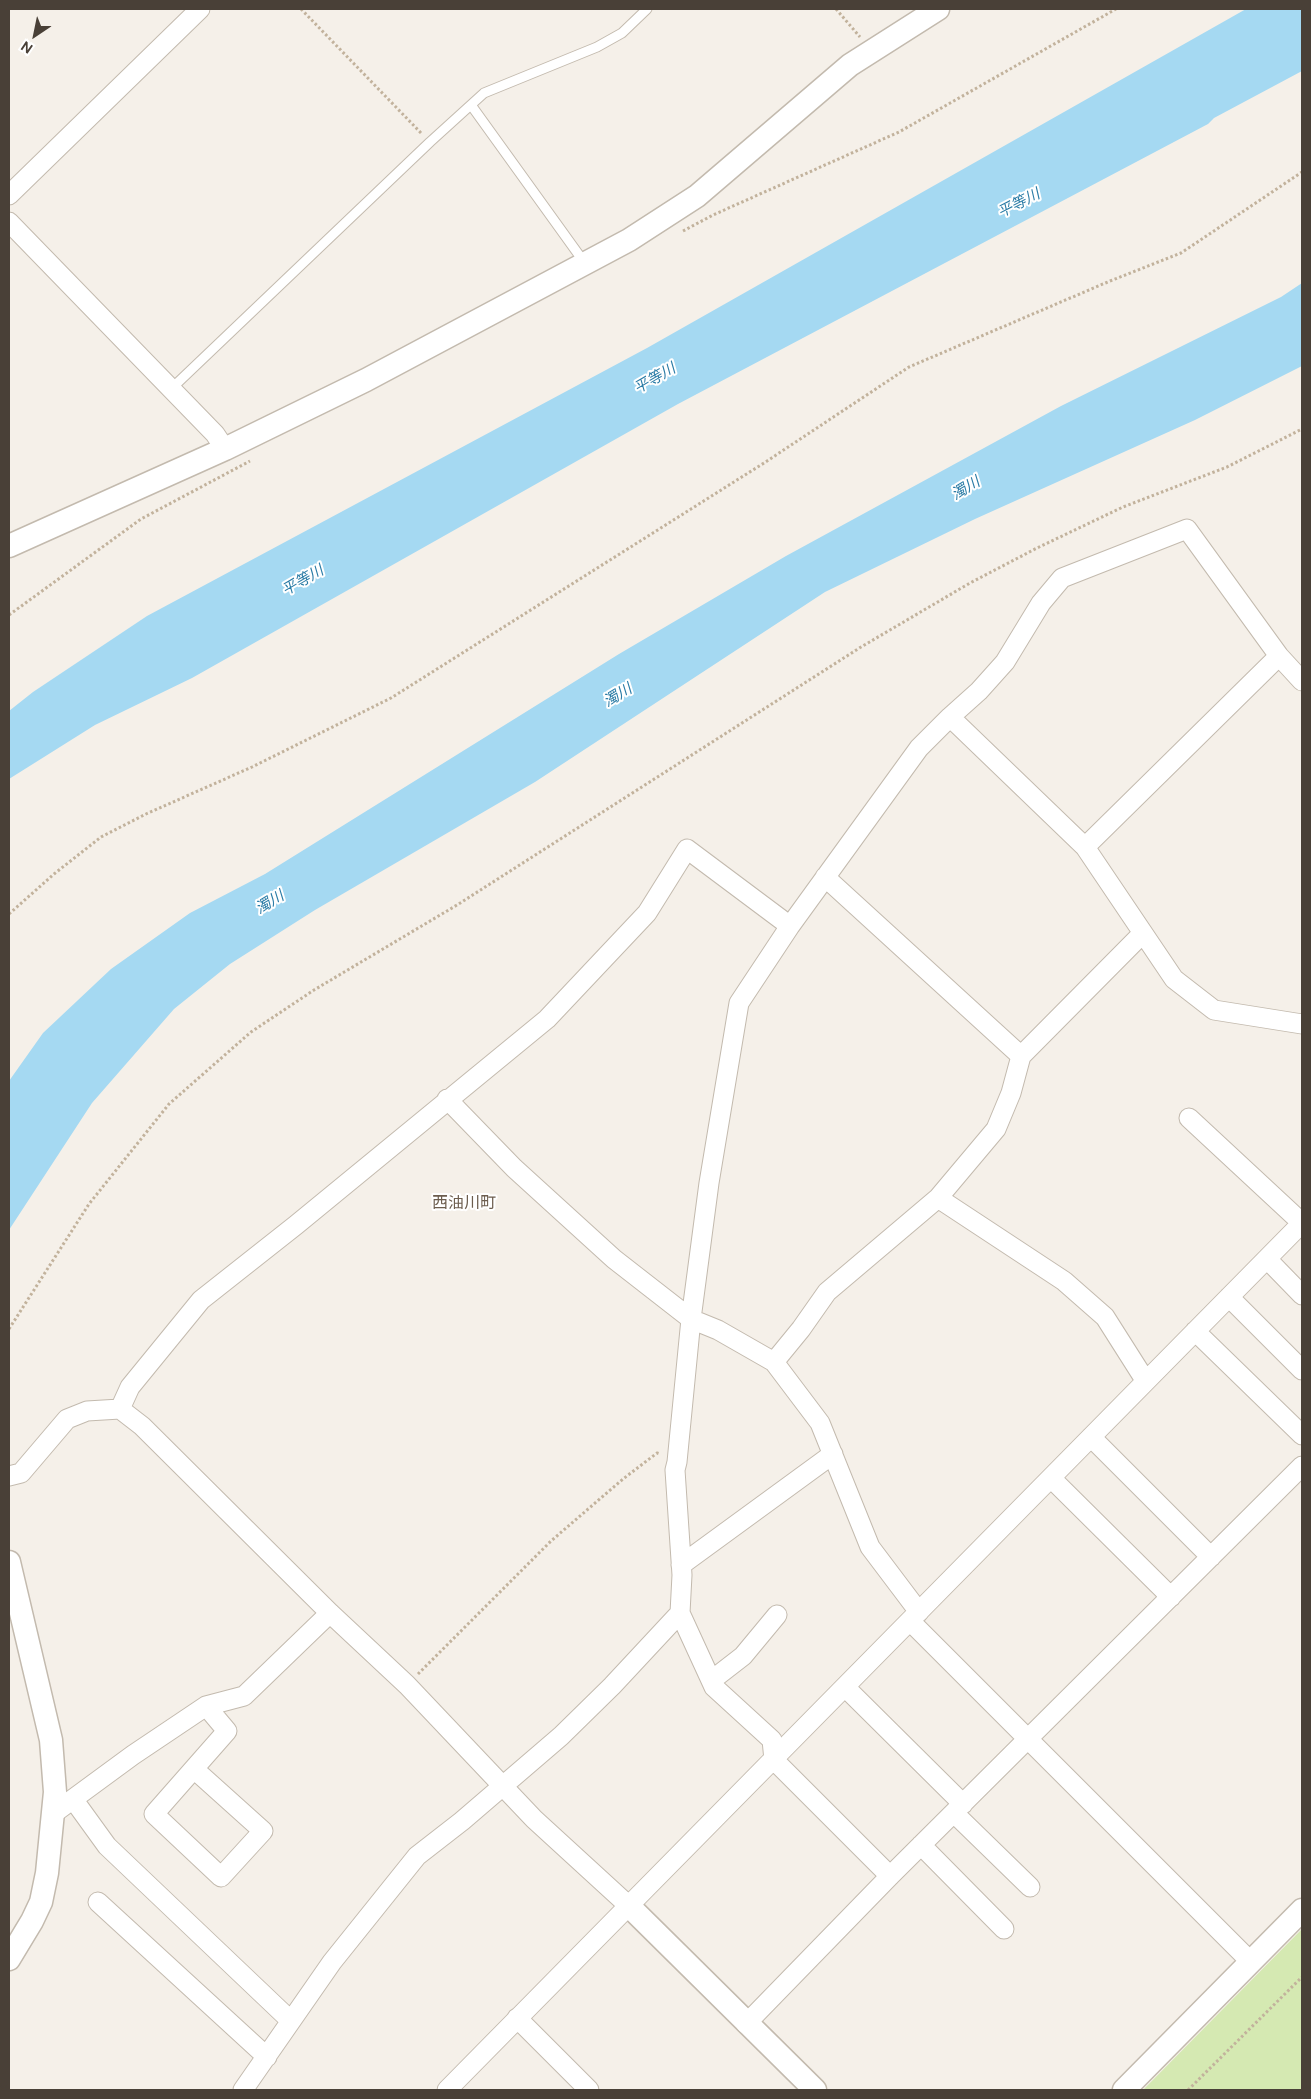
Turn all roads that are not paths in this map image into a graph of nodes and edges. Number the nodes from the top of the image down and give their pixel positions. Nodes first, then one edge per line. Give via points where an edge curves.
1 (200, 9) edge
2 (647, 9) edge
3 (938, 9) edge
4 (470, 105) junction
5 (9, 195) edge
6 (9, 222) edge
7 (584, 262) junction
8 (171, 389) junction
9 (226, 449) junction
10 (9, 546) edge
11 (1279, 656) junction
12 (1302, 681) edge
13 (950, 717) junction
14 (1085, 847) junction
15 (825, 876) junction
16 (790, 926) junction
17 (1143, 933) junction
18 (1302, 1024) edge
19 (1021, 1056) junction
20 (447, 1099) junction
21 (1189, 1118) dead end
22 (938, 1198) junction
23 (1302, 1223) edge
24 (1267, 1259) junction
25 (1302, 1295) edge
26 (1229, 1297) junction
27 (691, 1319) junction
28 (1195, 1330) junction
29 (774, 1362) junction
30 (1302, 1370) edge
31 (1145, 1380) junction
32 (120, 1408) junction
33 (1302, 1435) edge
34 (1090, 1437) junction
35 (833, 1454) junction
36 (1302, 1466) edge
37 (9, 1476) edge
38 (1051, 1478) junction
39 (1211, 1557) junction
40 (9, 1562) edge
41 (681, 1565) junction
42 (1171, 1597) junction
43 (330, 1613) junction
44 (680, 1613) junction
45 (777, 1615) dead end
46 (915, 1617) junction
47 (712, 1680) junction
48 (846, 1687) junction
49 (206, 1706) junction
50 (1029, 1740) junction
51 (774, 1760) junction
52 (194, 1769) junction
53 (504, 1785) junction
54 (73, 1799) junction
55 (958, 1809) junction
56 (54, 1813) junction
57 (921, 1845) junction
58 (890, 1876) junction
59 (1030, 1886) dead end
60 (98, 1902) dead end
61 (629, 1906) junction
62 (1302, 1910) edge
63 (1004, 1929) dead end
64 (9, 1958) edge
65 (1251, 1962) junction
66 (518, 2018) junction
67 (292, 2021) junction
68 (746, 2024) junction
69 (267, 2057) junction
70 (243, 2090) edge
71 (446, 2090) edge
72 (589, 2090) edge
73 (815, 2090) edge
74 (1124, 2090) edge

1 - 5 street
2 - 4 lane via 622,33 598,47 484,93
3 - 7 street via 850,65 697,196 629,240
4 - 7 lane
4 - 8 lane
6 - 8 street
7 - 9 street via 366,380
8 - 9 street
9 - 10 street
11 - 12 street
11 - 13 street via 1187,529 1062,578 1041,603 1005,662
11 - 14 street
13 - 14 street
13 - 15 street via 919,748
14 - 17 street
15 - 16 street
15 - 19 street
16 - 20 street via 687,849 646,913 547,1019
16 - 27 street via 739,1003 709,1183
17 - 18 street via 1174,979 1214,1010
17 - 19 street
19 - 22 street via 1011,1093 996,1129
20 - 27 street via 514,1168 592,1240
20 - 32 street via 201,1300 130,1387
21 - 23 street
22 - 29 street via 827,1292
22 - 31 street via 1064,1281 1105,1317
23 - 24 street
24 - 25 street
24 - 26 street
26 - 28 street
26 - 30 street
27 - 29 street via 718,1330
27 - 41 street via 675,1470
28 - 31 street
28 - 33 street
29 - 35 street via 820,1423
31 - 34 street
32 - 37 street via 67,1418 21,1473
32 - 43 street
34 - 38 street
34 - 39 street
35 - 41 street
35 - 46 street via 870,1547
36 - 39 street
38 - 42 street
38 - 46 street
39 - 42 street
40 - 56 street via 51,1740
41 - 44 street
42 - 50 street
43 - 49 street via 244,1696
43 - 53 street via 407,1685
44 - 47 street
44 - 53 street via 561,1736
45 - 47 street via 743,1656
46 - 48 street
46 - 50 street
47 - 51 street via 714,1686 772,1740
48 - 51 street
48 - 55 street
49 - 52 street via 227,1731
49 - 54 street
50 - 55 street
50 - 65 street
51 - 58 street
51 - 61 street
52 - 52 street via 154,1814 221,1877 263,1830
53 - 61 street via 534,1819
53 - 67 street via 417,1856 332,1962
54 - 56 street
54 - 67 street via 107,1846
55 - 57 street
55 - 59 street
56 - 64 street via 41,1902
57 - 58 street
57 - 63 street
58 - 68 street
60 - 69 street
61 - 66 street
61 - 68 street
62 - 65 street
65 - 74 street
66 - 71 street
66 - 72 street
67 - 69 street
68 - 73 street
69 - 70 street

